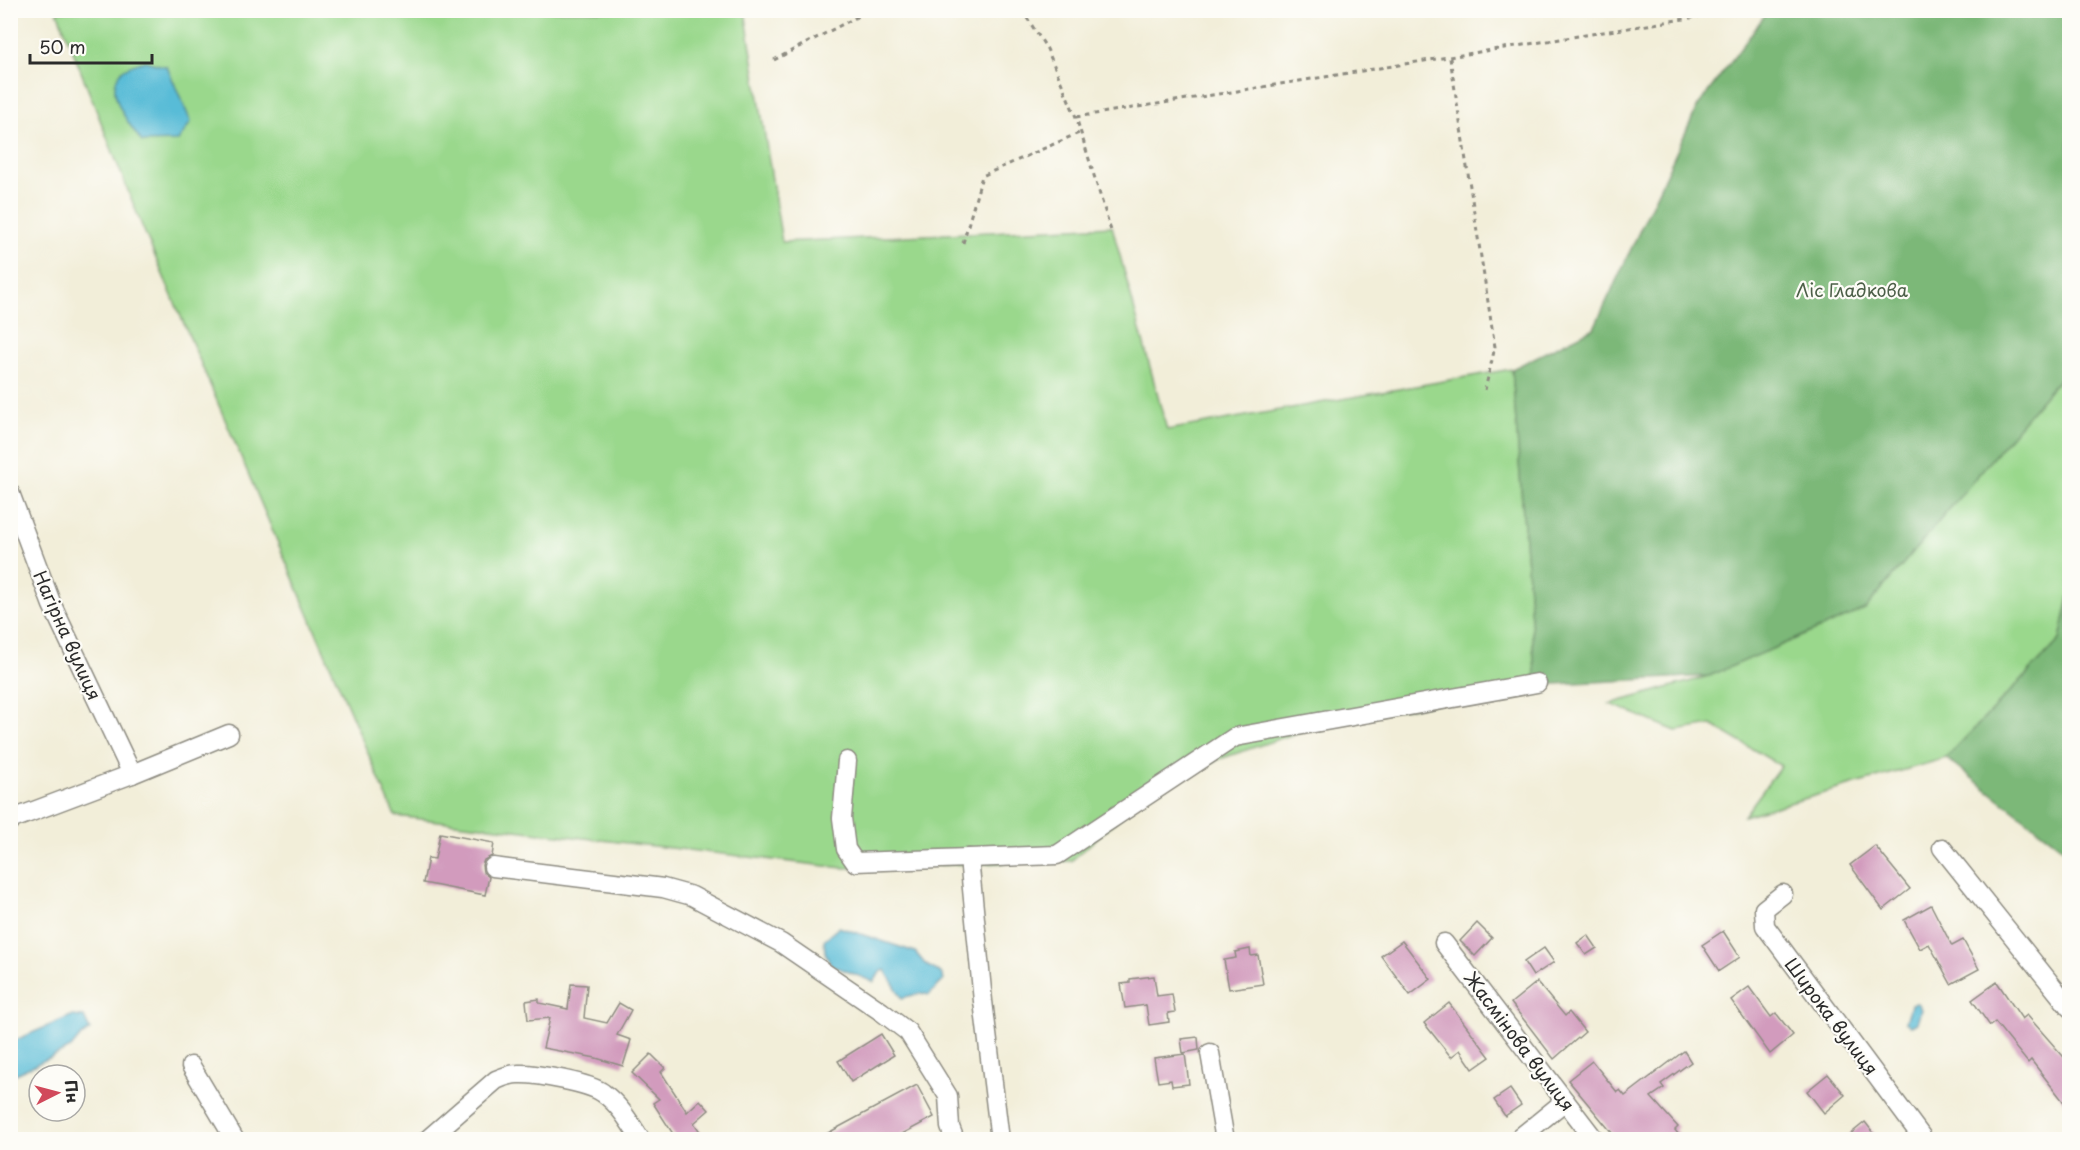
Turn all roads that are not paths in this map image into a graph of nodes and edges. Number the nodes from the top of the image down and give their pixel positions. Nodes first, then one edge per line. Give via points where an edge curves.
1 (10, 493) edge
2 (1537, 683) dead end
3 (229, 734) dead end
4 (847, 761) dead end
5 (132, 774) junction
6 (10, 820) edge
7 (1942, 848) dead end
8 (969, 858) junction
9 (493, 867) dead end
10 (1783, 894) dead end
11 (1444, 943) dead end
12 (2070, 1008) edge
13 (1210, 1053) dead end
14 (190, 1066) dead end
15 (1565, 1101) junction
16 (235, 1140) edge
17 (427, 1140) edge
18 (641, 1140) edge
19 (955, 1140) edge
20 (1000, 1140) edge
21 (1225, 1140) edge
22 (1517, 1140) edge
23 (1595, 1140) edge
24 (1924, 1140) edge

1 - 5 street, Нагірна вулиця via 52,605
2 - 8 street via 1235,737 1058,855
3 - 5 street
4 - 8 street via 843,818 846,849 855,862
5 - 6 street
7 - 12 street
8 - 20 street
9 - 19 street via 663,888 692,896 781,943 908,1032 948,1096
10 - 24 street, Широка вулиця via 1764,909 1765,926
11 - 15 street, Жасмінова вулиця
13 - 21 street
14 - 16 street
15 - 22 street
15 - 23 street, Жасмінова вулиця
17 - 18 street via 496,1080 509,1074 569,1082 601,1091 618,1105

